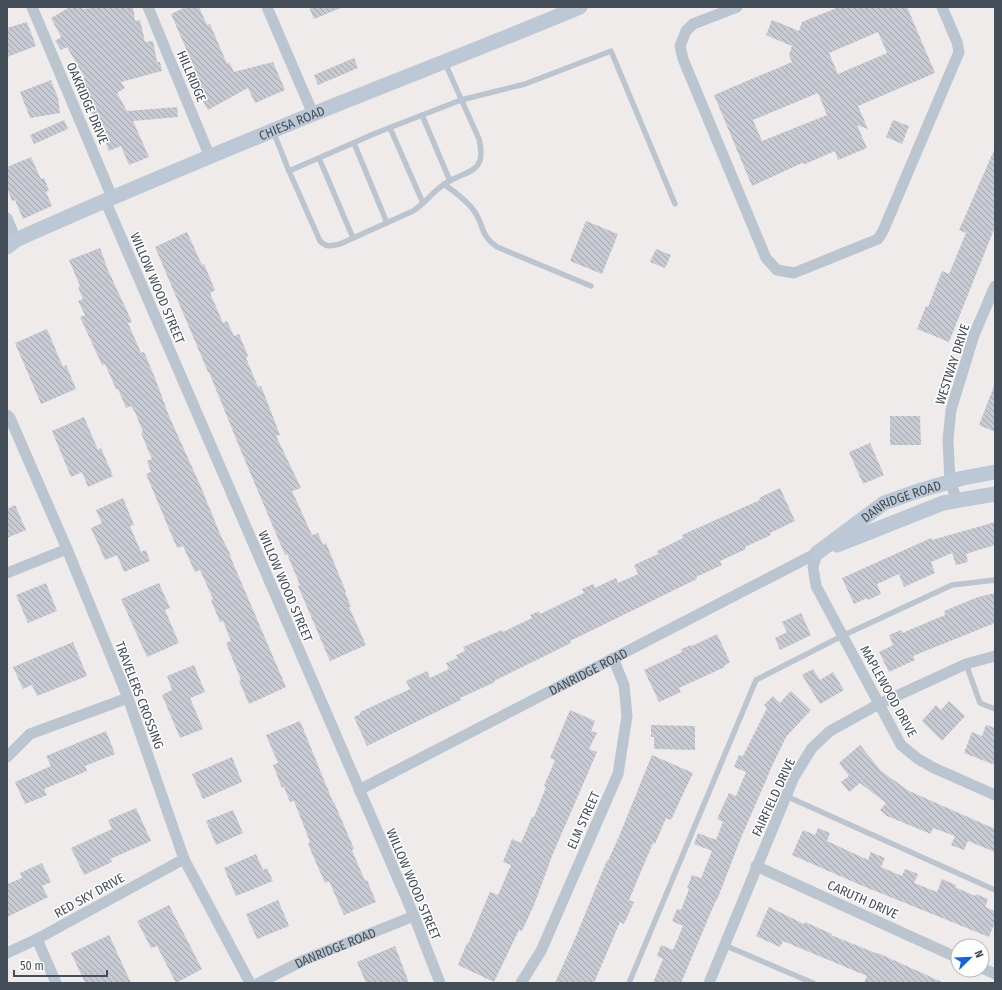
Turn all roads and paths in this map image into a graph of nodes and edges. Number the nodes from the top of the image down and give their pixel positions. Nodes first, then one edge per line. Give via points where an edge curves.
1 (32, 7) edge
2 (148, 7) edge
3 (267, 7) edge
4 (580, 7) edge
5 (737, 7) edge
6 (942, 7) edge
7 (444, 62) junction
8 (460, 100) junction
9 (313, 114) junction
10 (422, 115) junction
11 (390, 128) junction
12 (273, 131) junction
13 (354, 142) junction
14 (210, 157) junction
15 (319, 158) junction
16 (289, 171) junction
17 (450, 181) junction
18 (444, 184) junction
19 (109, 199) junction
20 (423, 204) junction
21 (675, 204) dead end
22 (7, 218) edge
23 (387, 223) junction
24 (353, 238) junction
25 (12, 243) edge
26 (591, 286) dead end
27 (995, 286) edge
28 (7, 415) edge
29 (995, 472) edge
30 (950, 482) junction
31 (995, 494) edge
32 (957, 500) junction
33 (67, 549) junction
34 (817, 553) junction
35 (7, 573) edge
36 (995, 580) edge
37 (842, 636) junction
38 (995, 656) edge
39 (613, 658) junction
40 (966, 664) junction
41 (128, 698) junction
42 (879, 704) junction
43 (995, 709) edge
44 (7, 757) edge
45 (359, 790) junction
46 (995, 795) edge
47 (786, 796) junction
48 (184, 859) junction
49 (756, 866) junction
50 (995, 890) edge
51 (414, 916) junction
52 (37, 939) junction
53 (724, 945) junction
54 (7, 953) edge
55 (950, 954) edge
56 (56, 983) edge
57 (250, 983) edge
58 (259, 983) edge
59 (440, 983) edge
60 (522, 983) edge
61 (629, 983) edge
62 (709, 983) edge
63 (813, 983) edge

1 - 19 street, OAKRIDGE DRIVE
2 - 14 street, HILLRIDGE
3 - 9 street
4 - 7 main road, CHIESA ROAD
5 - 6 street via 693,24 686,31 680,46 683,59 766,258 777,270 794,273 878,239 883,231 959,52
7 - 8 lane
7 - 9 main road, CHIESA ROAD
8 - 10 lane
8 - 17 lane via 479,139 482,152 481,160 475,168 468,174
8 - 21 lane via 525,84 611,50
9 - 12 main road, CHIESA ROAD
10 - 11 lane
10 - 17 lane
11 - 13 lane
11 - 20 lane
12 - 14 main road, CHIESA ROAD
12 - 16 lane
13 - 15 lane
13 - 23 lane
14 - 19 main road, CHIESA ROAD
15 - 16 lane
15 - 24 lane
16 - 24 lane via 320,241 330,246
17 - 18 lane
18 - 20 lane
18 - 26 lane via 473,209 486,238 497,247
19 - 25 main road, CHIESA ROAD
19 - 45 street, WILLOW WOOD STREET
20 - 23 lane
22 - 25 street
23 - 24 lane
27 - 30 street, WESTWAY DRIVE via 974,335 951,410 948,439
28 - 33 street, TRAVELERS CROSSING
29 - 30 main road, DANRIDGE ROAD
30 - 32 street, WESTWAY DRIVE
30 - 34 main road, DANRIDGE ROAD via 884,503
31 - 32 main road, DANRIDGE ROAD
32 - 34 main road, DANRIDGE ROAD via 943,503
33 - 35 street
33 - 41 street, TRAVELERS CROSSING
34 - 37 street, MAPLEWOOD DRIVE via 813,566 816,586
34 - 39 street, DANRIDGE ROAD
36 - 37 lane via 952,585
37 - 42 street, MAPLEWOOD DRIVE
37 - 61 lane via 756,680
38 - 40 street, FAIRFIELD DRIVE
39 - 45 street, DANRIDGE ROAD
39 - 60 street, ELM STREET via 624,685 627,716 618,774 541,952
40 - 42 street, FAIRFIELD DRIVE
40 - 43 lane via 980,703
41 - 44 street via 30,734
41 - 48 street, TRAVELERS CROSSING
42 - 46 street, MAPLEWOOD DRIVE via 902,745 918,759
42 - 47 street, FAIRFIELD DRIVE via 830,731 812,748 794,777
45 - 51 street, WILLOW WOOD STREET
47 - 49 street, FAIRFIELD DRIVE
47 - 50 lane
48 - 52 street, RED SKY DRIVE
48 - 57 street, TRAVELERS CROSSING
49 - 53 street, FAIRFIELD DRIVE
49 - 55 street, CARUTH DRIVE
51 - 58 street, DANRIDGE ROAD via 304,960
51 - 59 street, WILLOW WOOD STREET
52 - 54 street, RED SKY DRIVE
52 - 56 street
53 - 62 street, FAIRFIELD DRIVE
53 - 63 lane

